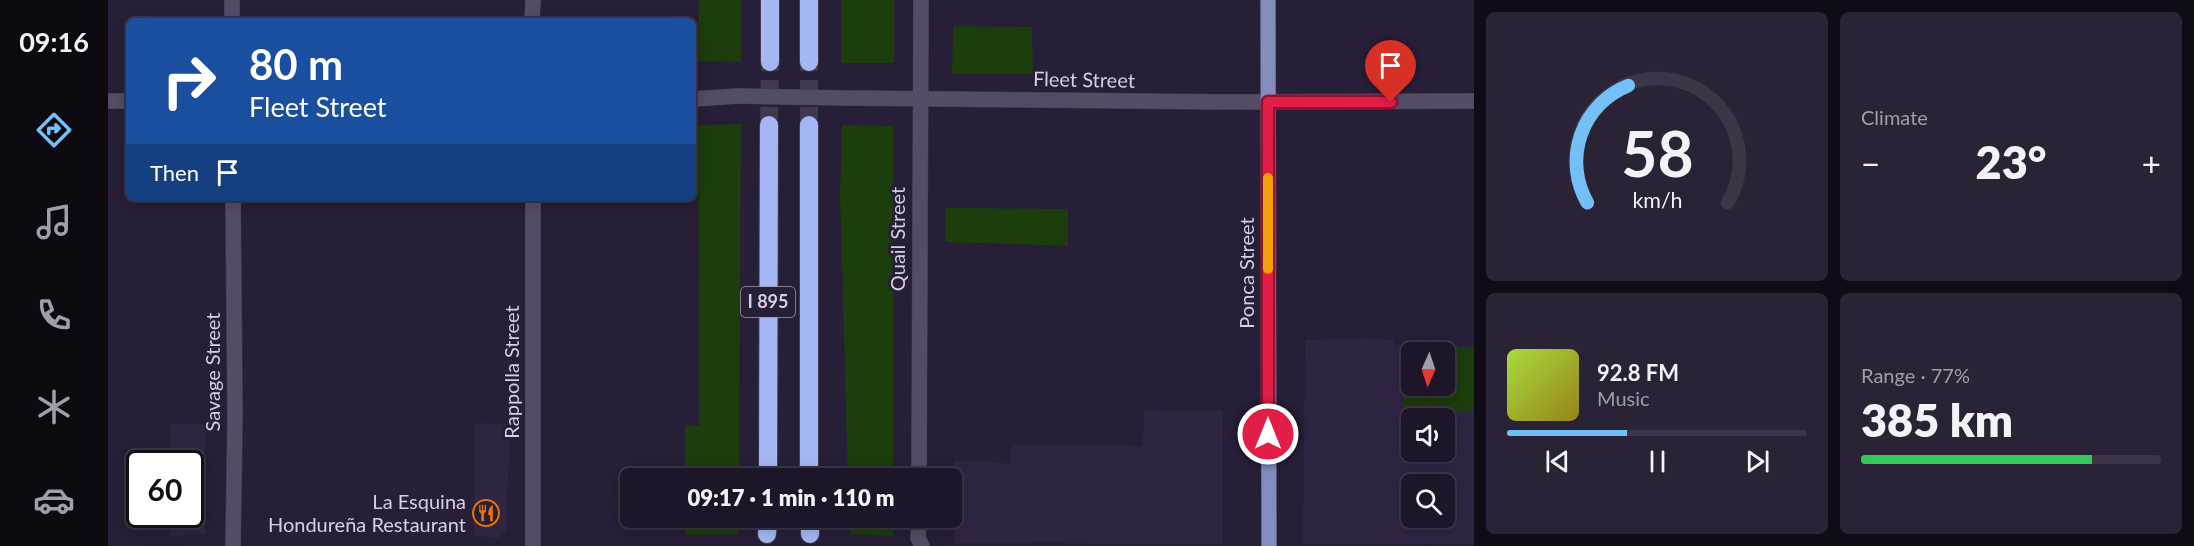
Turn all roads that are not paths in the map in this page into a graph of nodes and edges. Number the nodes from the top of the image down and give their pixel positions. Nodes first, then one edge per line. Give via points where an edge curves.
1 (232, 0) edge
2 (532, 0) edge
3 (770, 0) edge
4 (810, 0) edge
5 (921, 0) edge
6 (1268, 0) edge
7 (232, 18) edge
8 (532, 18) edge
9 (770, 62) tunnel mouth
10 (809, 62) tunnel mouth
11 (696, 99) edge
12 (920, 100) junction
13 (108, 101) edge
14 (126, 101) edge
15 (1474, 101) edge
16 (1268, 102) junction
17 (769, 125) tunnel mouth
18 (809, 125) tunnel mouth
19 (233, 201) edge
20 (532, 201) edge
21 (768, 468) edge
22 (809, 468) edge
23 (919, 468) edge
24 (918, 528) edge
25 (233, 546) edge
26 (533, 546) edge
27 (922, 546) edge
28 (1269, 546) edge

1 - 7 street
2 - 8 street
3 - 9 highway
4 - 10 highway
5 - 12 street, Quail Street
6 - 16 main road, Ponca Street
11 - 12 street, Fleet Street, bridge via 738,96
12 - 16 street, Fleet Street
12 - 23 street, Quail Street
13 - 14 street
15 - 16 street, Fleet Street
16 - 28 main road, Ponca Street
17 - 21 highway, I 895
18 - 22 highway, I 895
19 - 25 street, Savage Street
20 - 26 street, Rappolla Street
24 - 27 street

